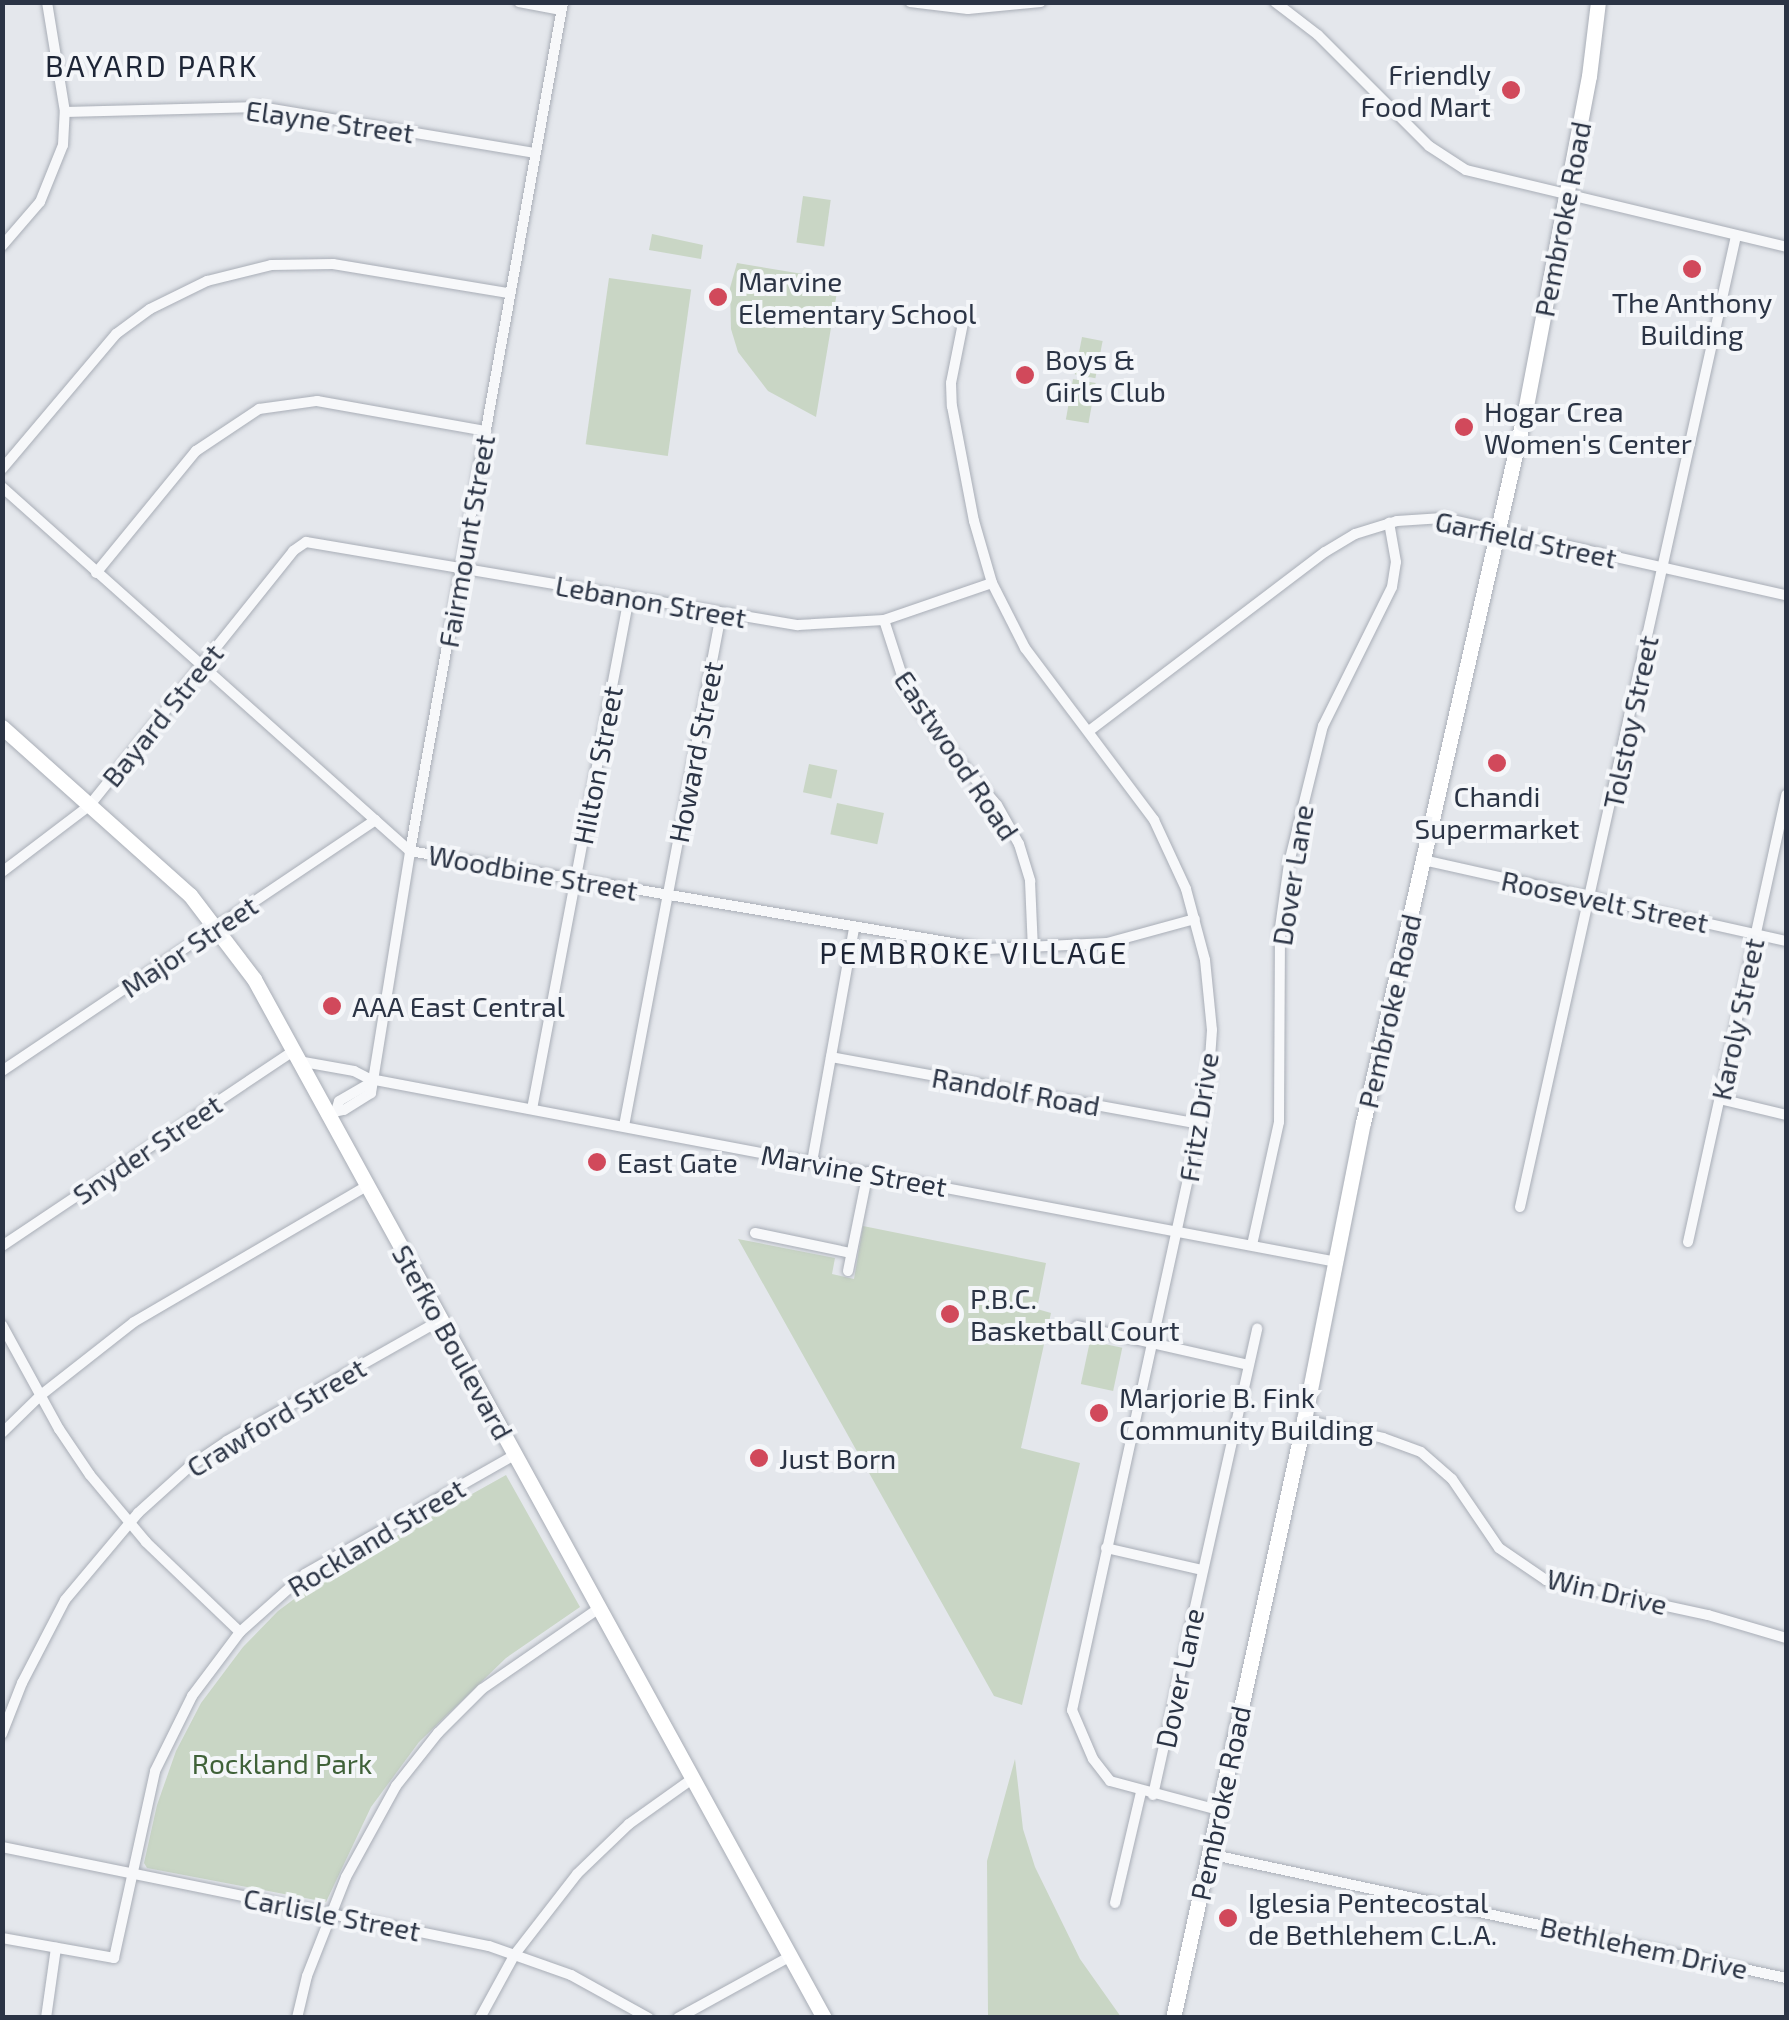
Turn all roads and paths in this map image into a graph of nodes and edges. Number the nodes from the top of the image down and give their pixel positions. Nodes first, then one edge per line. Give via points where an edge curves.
1 (47, 2) edge
2 (519, 2) edge
3 (910, 2) edge
4 (1041, 2) edge
5 (1598, 2) edge
6 (1279, 3) edge
7 (562, 6) edge
8 (65, 112) junction
9 (534, 154) junction
10 (1566, 197) junction
11 (1736, 236) junction
12 (2, 246) edge
13 (1786, 247) edge
14 (509, 293) junction
15 (962, 324) dead end
16 (486, 431) junction
17 (2, 469) edge
18 (2, 487) edge
19 (1389, 523) junction
20 (1499, 531) junction
21 (306, 542) joint
22 (461, 568) junction
23 (1664, 568) junction
24 (96, 572) junction
25 (992, 583) junction
26 (1786, 595) edge
27 (630, 598) junction
28 (722, 614) junction
29 (884, 620) junction
30 (202, 666) junction
31 (2, 727) edge
32 (1088, 731) junction
33 (1786, 796) edge
34 (88, 806) junction
35 (375, 820) junction
36 (410, 851) junction
37 (1423, 860) junction
38 (2, 872) edge
39 (575, 879) junction
40 (668, 895) junction
41 (1591, 898) junction
42 (1194, 919) junction
43 (217, 926) junction
44 (854, 929) junction
45 (1756, 934) junction
46 (1786, 941) edge
47 (1032, 948) junction
48 (295, 1056) junction
49 (831, 1057) junction
50 (2, 1070) edge
51 (370, 1081) junction
52 (1720, 1100) junction
53 (532, 1110) junction
54 (332, 1111) junction
55 (1786, 1115) edge
56 (1201, 1124) junction
57 (624, 1126) junction
58 (812, 1162) junction
59 (868, 1172) junction
60 (366, 1186) junction
61 (1520, 1207) dead end
62 (1178, 1231) junction
63 (755, 1234) dead end
64 (1688, 1242) dead end
65 (1252, 1245) junction
66 (2, 1246) edge
67 (852, 1253) junction
68 (1338, 1262) junction
69 (848, 1271) dead end
70 (441, 1320) junction
71 (2, 1325) edge
72 (1076, 1326) dead end
73 (1257, 1328) dead end
74 (1152, 1343) junction
75 (1248, 1364) junction
76 (41, 1395) junction
77 (1304, 1420) junction
78 (2, 1433) edge
79 (516, 1454) junction
80 (128, 1523) junction
81 (1106, 1548) junction
82 (1202, 1570) junction
83 (598, 1609) junction
84 (240, 1632) junction
85 (1786, 1638) edge
86 (2, 1734) edge
87 (692, 1779) junction
88 (1147, 1793) junction
89 (1218, 1810) junction
90 (2, 1848) edge
91 (1209, 1854) junction
92 (130, 1873) junction
93 (1115, 1903) dead end
94 (331, 1914) junction
95 (2, 1938) edge
96 (56, 1948) junction
97 (516, 1954) junction
98 (791, 1956) junction
99 (1786, 1978) edge
100 (46, 2018) edge
101 (296, 2018) edge
102 (480, 2018) edge
103 (650, 2018) edge
104 (678, 2018) edge
105 (824, 2018) edge
106 (1173, 2018) edge

1 - 8 street
2 - 7 street
3 - 4 street via 975,9
5 - 10 main road, Pembroke Road
6 - 10 street via 1449,161 1482,177
7 - 9 street, Fairmount Street
8 - 9 street, Elayne Street via 275,109
8 - 12 street via 50,182
9 - 14 street, Fairmount Street
10 - 11 street
10 - 20 main road, Pembroke Road
11 - 13 street
11 - 23 street, Tolstoy Street
14 - 16 street, Fairmount Street
14 - 17 street via 347,264 228,274 169,298 116,334
15 - 25 street, Fritz Drive via 952,406
16 - 22 street, Fairmount Street
16 - 24 street via 317,401 259,409 196,450
18 - 24 street, Woodbine Street
19 - 20 street, Garfield Street via 1436,518
19 - 32 street, Garfield Street via 1325,552
19 - 65 street, Dover Lane via 1396,562 1392,587 1322,726 1288,863 1278,975 1279,1122
20 - 23 street, Garfield Street
20 - 37 main road, Pembroke Road
21 - 22 street, Lebanon Street
21 - 30 street, Bayard Street
22 - 27 street, Lebanon Street
22 - 36 street, Fairmount Street
23 - 26 street, Garfield Street
23 - 41 street, Tolstoy Street
24 - 30 street, Woodbine Street
25 - 29 street, Lebanon Street
25 - 32 street, Fritz Drive via 1025,648
27 - 28 street, Lebanon Street
27 - 39 street, Hilton Street
28 - 29 street, Lebanon Street via 798,625
28 - 40 street, Howard Street
29 - 47 street, Eastwood Road via 906,688 997,804 1018,844 1030,880
30 - 34 street, Bayard Street
30 - 35 street, Woodbine Street
31 - 34 main road, Stefko Boulevard
32 - 42 street, Fritz Drive via 1154,820
33 - 45 street, Karoly Street
34 - 38 street, Bayard Street
34 - 43 main road, Stefko Boulevard
35 - 36 street, Woodbine Street
35 - 43 street, Major Street
36 - 39 street, Woodbine Street
36 - 51 street, Fairmount Street
37 - 41 street, Roosevelt Street
37 - 68 main road, Pembroke Road
39 - 40 street, Woodbine Street
39 - 53 street, Hilton Street
40 - 44 street, Woodbine Street
40 - 57 street, Howard Street
41 - 45 street, Roosevelt Street
41 - 61 street, Tolstoy Street
42 - 47 street, Woodbine Street via 1107,942
42 - 56 street, Fritz Drive via 1212,1030
43 - 48 main road, Stefko Boulevard
43 - 50 street, Major Street
44 - 47 street, Woodbine Street via 966,947
44 - 49 street
45 - 46 street, Roosevelt Street
45 - 52 street, Karoly Street
48 - 51 street, Marvine Street via 354,1070
48 - 54 main road, Stefko Boulevard
48 - 66 street, Snyder Street
49 - 56 street, Randolf Road
49 - 58 street
51 - 53 street, Marvine Street
51 - 54 street via 371,1093
52 - 55 street
52 - 64 street, Karoly Street
53 - 57 street, Marvine Street
54 - 60 main road, Stefko Boulevard
56 - 62 street, Fritz Drive
57 - 58 street, Marvine Street
58 - 59 street, Marvine Street
59 - 62 street, Marvine Street
59 - 67 street
60 - 70 main road, Stefko Boulevard
60 - 76 street via 165,1301
62 - 65 street, Marvine Street
62 - 74 street, Fritz Drive
63 - 67 street
65 - 68 street, Marvine Street
67 - 69 street
68 - 77 main road, Pembroke Road
70 - 79 main road, Stefko Boulevard
70 - 80 street, Crawford Street via 227,1440
71 - 76 street
72 - 74 street
73 - 75 street, Dover Lane
74 - 75 street
74 - 81 street, Fritz Drive
75 - 82 street, Dover Lane
76 - 78 street
76 - 80 street
77 - 85 street, Win Drive via 1405,1444 1434,1461 1499,1548 1546,1580 1708,1614
77 - 89 main road, Pembroke Road
79 - 83 main road, Stefko Boulevard
79 - 84 street, Rockland Street via 305,1574
80 - 84 street
80 - 86 street, Crawford Street via 66,1600
81 - 82 street
81 - 88 street, Fritz Drive via 1073,1716 1104,1776
82 - 88 street, Dover Lane
83 - 87 main road, Stefko Boulevard
83 - 94 street via 506,1668 438,1733 378,1814
84 - 92 street, Rockland Street via 192,1696 166,1746 147,1794
87 - 97 street via 628,1824 560,1894
87 - 98 main road, Stefko Boulevard
88 - 89 street, Fritz Drive
88 - 93 street, Dover Lane
89 - 91 main road, Pembroke Road
90 - 92 street, Carlisle Street
91 - 99 street, Bethlehem Drive
91 - 106 main road, Pembroke Road
92 - 94 street, Carlisle Street
92 - 96 street, Rockland Street via 114,1958
94 - 97 street, Carlisle Street
94 - 101 street
95 - 96 street
96 - 100 street
97 - 102 street
97 - 103 street, Carlisle Street
98 - 104 street
98 - 105 main road, Stefko Boulevard

